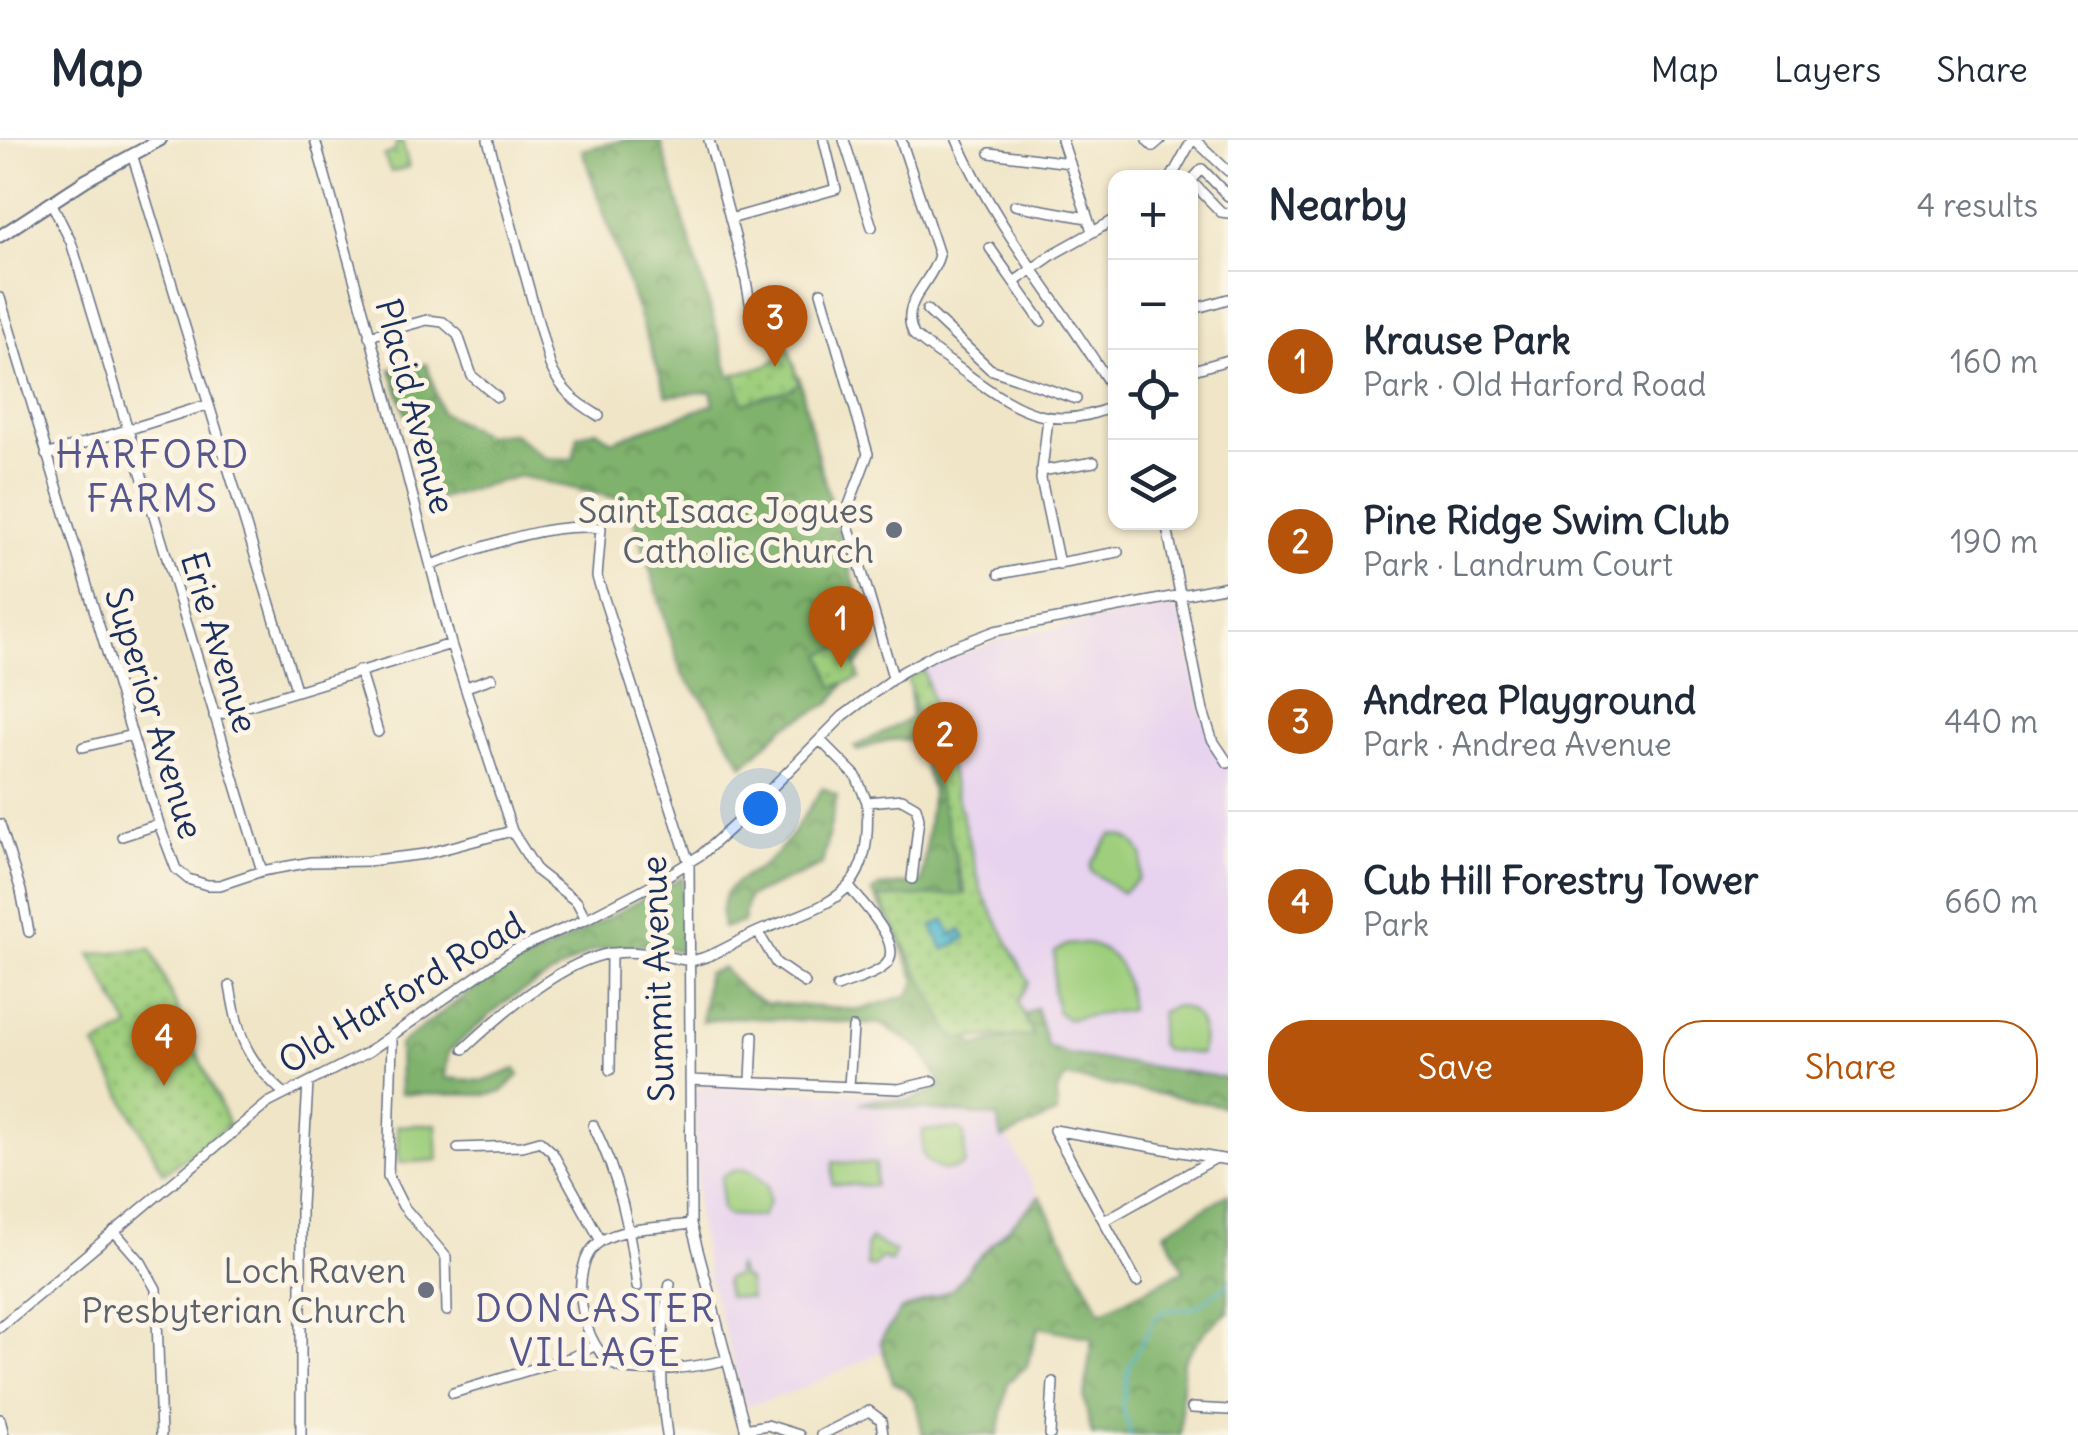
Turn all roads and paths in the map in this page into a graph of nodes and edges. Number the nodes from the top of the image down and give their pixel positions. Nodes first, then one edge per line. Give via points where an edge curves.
1 (160, 140) edge
2 (315, 140) edge
3 (488, 140) edge
4 (709, 140) edge
5 (824, 140) edge
6 (844, 140) edge
7 (901, 140) edge
8 (957, 140) edge
9 (1062, 140) edge
10 (1148, 140) edge
11 (1160, 140) edge
12 (1193, 140) edge
13 (990, 153) dead end
14 (132, 154) junction
15 (1070, 163) junction
16 (1176, 170) edge
17 (1228, 171) edge
18 (1228, 196) edge
19 (51, 202) junction
20 (1015, 205) dead end
21 (1228, 212) edge
22 (1087, 218) junction
23 (730, 219) junction
24 (1108, 223) edge
25 (872, 228) dead end
26 (1092, 231) junction
27 (0, 236) edge
28 (990, 248) dead end
29 (1032, 268) junction
30 (1014, 282) junction
31 (821, 292) dead end
32 (0, 298) edge
33 (1228, 299) edge
34 (1198, 308) edge
35 (927, 310) dead end
36 (1041, 321) dead end
37 (369, 336) junction
38 (768, 346) dead end
39 (1228, 360) edge
40 (990, 369) junction
41 (1198, 369) edge
42 (1108, 381) edge
43 (980, 384) junction
44 (497, 397) dead end
45 (1076, 399) dead end
46 (207, 405) junction
47 (1108, 408) edge
48 (600, 416) dead end
49 (1048, 418) junction
50 (127, 431) junction
51 (46, 455) junction
52 (1094, 462) dead end
53 (1041, 472) junction
54 (1168, 530) edge
55 (1118, 552) dead end
56 (1058, 564) junction
57 (431, 565) junction
58 (999, 574) dead end
59 (1228, 586) edge
60 (1182, 595) junction
61 (452, 644) junction
62 (360, 670) junction
63 (492, 678) dead end
64 (893, 678) junction
65 (466, 687) junction
66 (296, 689) junction
67 (214, 716) junction
68 (378, 732) dead end
69 (132, 735) junction
70 (820, 740) junction
71 (83, 747) dead end
72 (1228, 763) edge
73 (867, 802) junction
74 (0, 824) edge
75 (159, 824) junction
76 (512, 832) junction
77 (122, 836) dead end
78 (689, 863) junction
79 (262, 871) junction
80 (912, 879) dead end
81 (850, 888) junction
82 (586, 919) junction
83 (29, 932) dead end
84 (758, 932) junction
85 (611, 953) junction
86 (691, 961) junction
87 (805, 983) dead end
88 (230, 986) dead end
89 (837, 986) dead end
90 (853, 1028) dead end
91 (753, 1036) dead end
92 (389, 1038) junction
93 (464, 1049) dead end
94 (610, 1070) dead end
95 (690, 1080) junction
96 (932, 1081) dead end
97 (751, 1082) junction
98 (308, 1083) junction
99 (849, 1086) junction
100 (285, 1094) junction
101 (592, 1125) dead end
102 (458, 1148) dead end
103 (1214, 1159) junction
104 (1228, 1160) edge
105 (1104, 1222) junction
106 (691, 1224) junction
107 (114, 1232) junction
108 (631, 1232) junction
109 (601, 1241) junction
110 (1137, 1282) dead end
111 (670, 1284) dead end
112 (637, 1287) dead end
113 (446, 1311) dead end
114 (0, 1327) edge
115 (594, 1346) junction
116 (726, 1360) junction
117 (661, 1368) junction
118 (1053, 1382) dead end
119 (453, 1393) dead end
120 (1192, 1408) dead end
121 (1228, 1410) edge
122 (0, 1419) edge
123 (746, 1432) edge
124 (4, 1435) edge
125 (162, 1435) edge
126 (300, 1435) edge
127 (666, 1435) edge
128 (799, 1435) edge
129 (821, 1435) edge
130 (884, 1435) edge
131 (1050, 1435) edge

1 - 14 main road
2 - 37 street, Placid Avenue
3 - 48 street via 550,364 572,400
4 - 23 street
5 - 23 street via 836,189
6 - 25 street
7 - 43 street via 939,254 909,323 916,337
8 - 29 street
9 - 15 street
10 - 11 street via 1153,146
12 - 16 street
12 - 17 street
13 - 15 street
14 - 19 main road
14 - 46 street
15 - 22 street
18 - 21 street via 1202,169 1191,180
19 - 27 main road
19 - 50 street, Erie Avenue via 67,229
20 - 22 street
22 - 26 street
23 - 38 street via 752,313
24 - 26 street
26 - 29 street
28 - 30 street
29 - 30 street
29 - 42 street
30 - 36 street
31 - 64 street via 868,454 849,505 848,528
32 - 51 street, Superior Avenue
33 - 34 street
35 - 40 street
37 - 44 street via 426,320 443,322 458,336 472,376
37 - 57 street, Placid Avenue
39 - 41 street
40 - 43 street
40 - 45 street
43 - 49 street via 1020,410
46 - 50 street
46 - 66 street
47 - 49 street
49 - 53 street
50 - 51 street
50 - 67 street, Erie Avenue
51 - 69 street, Superior Avenue
52 - 53 street
53 - 56 street
54 - 60 street
55 - 56 street
56 - 58 street
57 - 61 street, Placid Avenue
57 - 78 street, Summit Avenue via 536,533 601,528 597,577
59 - 60 street, Old Harford Road
60 - 64 street, Old Harford Road via 995,631
60 - 72 street via 1203,711
61 - 62 street
61 - 65 street, Placid Avenue
62 - 66 street
62 - 68 street
63 - 65 street
64 - 70 street, Old Harford Road
65 - 76 street, Placid Avenue
66 - 67 street
67 - 79 street, Erie Avenue
69 - 71 street
69 - 75 street, Superior Avenue
70 - 73 street via 856,776
70 - 78 street, Old Harford Road
73 - 80 street via 902,799 916,806
73 - 81 street via 865,848
74 - 83 street
75 - 77 street
75 - 79 street, Superior Avenue via 176,869 196,883 220,885
76 - 79 street, Superior Avenue via 425,854
76 - 82 street, Placid Avenue via 536,871 577,902
78 - 82 street, Old Harford Road
78 - 86 street, Summit Avenue
81 - 84 street
81 - 89 street via 880,926 892,956 882,968
82 - 92 street, Old Harford Road via 513,951
84 - 86 street
84 - 87 street via 776,963
85 - 86 street
85 - 93 street via 540,989
85 - 94 street
86 - 95 street, Summit Avenue
88 - 100 street via 246,1051
90 - 99 street
91 - 97 street
92 - 98 street, Old Harford Road
92 - 113 street via 388,1176 403,1206 446,1257
95 - 97 street
95 - 106 street, Summit Avenue
96 - 99 street via 899,1089
97 - 99 street
98 - 100 street, Old Harford Road
98 - 126 street via 300,1204
100 - 107 street, Old Harford Road
101 - 108 street
102 - 109 street via 540,1140
103 - 104 street
103 - 105 street
103 - 105 street via 1054,1130
105 - 110 street
106 - 108 street
106 - 116 street, Summit Avenue
107 - 114 street, Old Harford Road
107 - 125 street via 156,1289
108 - 109 street
108 - 112 street
109 - 115 street via 585,1260 580,1283
111 - 117 street
115 - 117 street via 617,1366
115 - 119 street
116 - 117 street
116 - 123 street, Summit Avenue
117 - 127 street
118 - 131 street
120 - 121 street
122 - 124 street
123 - 128 street via 767,1425
129 - 130 street via 869,1411

